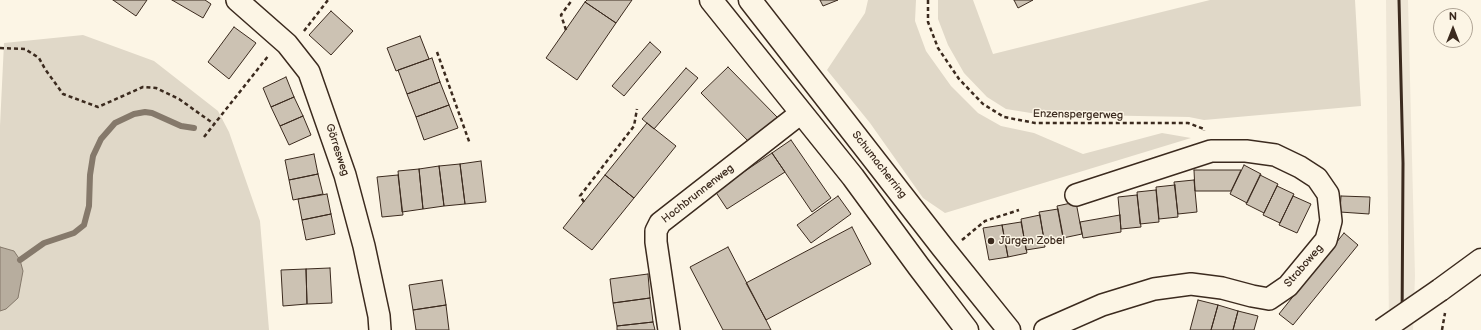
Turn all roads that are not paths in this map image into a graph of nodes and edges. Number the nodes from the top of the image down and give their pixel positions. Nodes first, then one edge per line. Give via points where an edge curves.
1 (237, 0) edge
2 (712, 0) edge
3 (750, 0) edge
4 (766, 10) edge
5 (801, 113) junction
6 (1076, 195) dead end
7 (1481, 260) edge
8 (380, 330) edge
9 (669, 330) edge
10 (967, 330) edge
11 (1009, 330) edge
12 (1045, 330) edge
13 (1382, 330) edge

1 - 8 street, Görresweg via 286,43 309,72 345,175 364,246
2 - 5 main road
3 - 4 main road, Schumacherring
4 - 11 main road, Schumacherring via 943,248
5 - 9 street, Hochbrunnenweg via 660,223 656,231 656,242
5 - 10 main road via 853,177
6 - 12 street, Straboweg via 1211,151 1246,151 1275,155 1317,178 1328,194 1331,221 1326,240 1288,286 1270,300 1222,288 1191,284 1154,289 1102,305
7 - 13 main road, bridge

